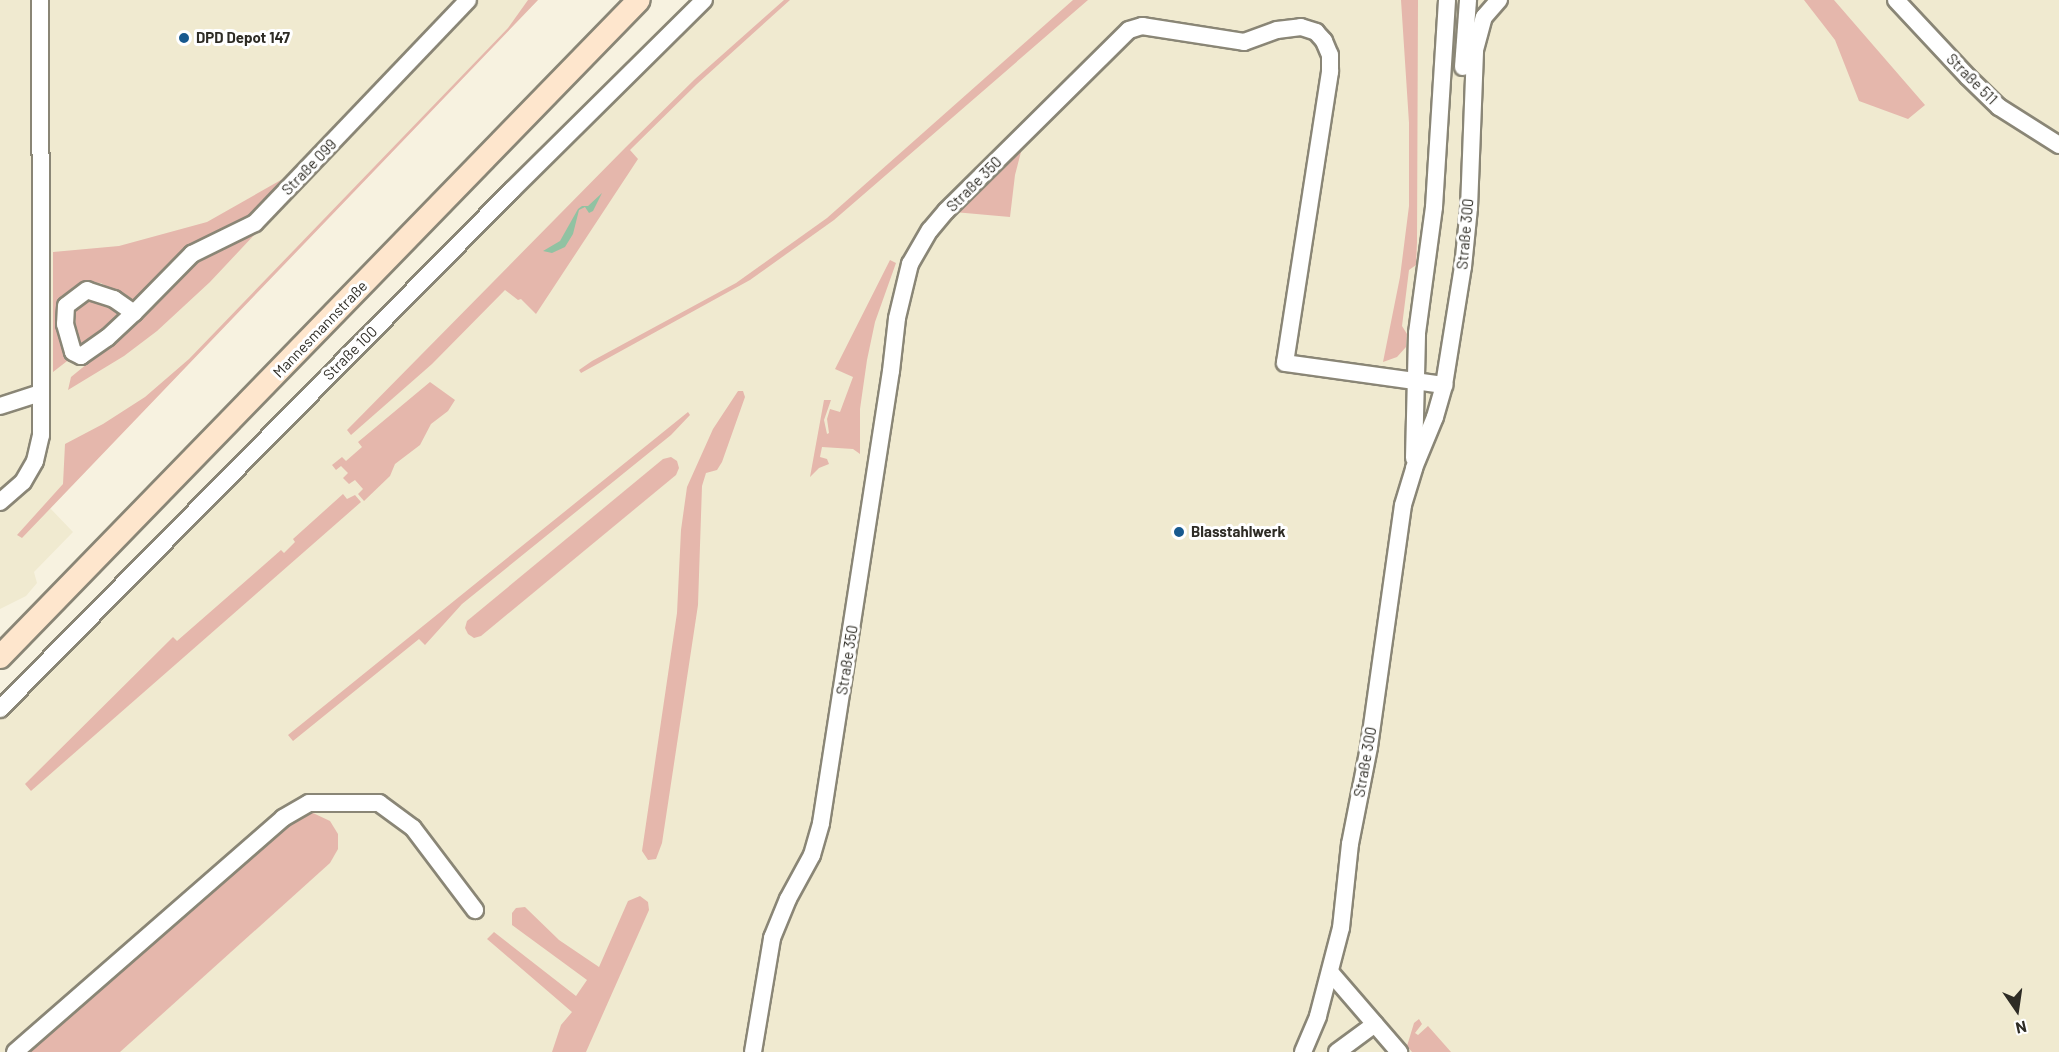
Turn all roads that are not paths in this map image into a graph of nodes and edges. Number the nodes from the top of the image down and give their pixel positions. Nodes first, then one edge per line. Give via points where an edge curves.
1 (40, 0) edge
2 (468, 0) edge
3 (639, 0) edge
4 (704, 0) edge
5 (1447, 0) edge
6 (1468, 0) edge
7 (1499, 0) edge
8 (1896, 0) edge
9 (2059, 145) edge
10 (1469, 208) junction
11 (134, 314) dead end
12 (1416, 380) junction
13 (1444, 385) junction
14 (40, 393) junction
15 (0, 406) edge
16 (1414, 468) junction
17 (0, 502) edge
18 (0, 657) edge
19 (0, 709) edge
20 (475, 910) dead end
21 (1330, 972) junction
22 (1375, 1024) junction
23 (15, 1052) edge
24 (753, 1052) edge
25 (1303, 1052) edge
26 (1337, 1052) edge
27 (1400, 1052) edge

1 - 14 street
2 - 11 street, Straße 099 via 255,223 192,254
3 - 18 main road, Mannesmannstraße
4 - 19 street, Straße 100
5 - 12 street, Straße 300 via 1434,207 1417,333
6 - 10 street via 1463,145
7 - 10 street, Straße 300 via 1484,17 1474,50
8 - 9 street, Straße 511 via 1999,107
10 - 13 street, Straße 300
12 - 13 street, Straße 350
12 - 16 street, Straße 300
12 - 24 street, Straße 350 via 1285,363 1329,72 1330,55 1316,32 1301,27 1277,30 1245,42 1142,26 1130,30 946,211 910,264 902,291 821,823 812,855 772,938
13 - 16 street, Straße 300
14 - 15 street
14 - 17 street via 41,435 35,461 24,482
16 - 21 street, Straße 300 via 1403,505 1369,747 1350,844 1341,928
20 - 23 street via 413,828 379,803 309,804 283,818
21 - 22 street
21 - 25 street, Straße 300
22 - 26 street
22 - 27 street

